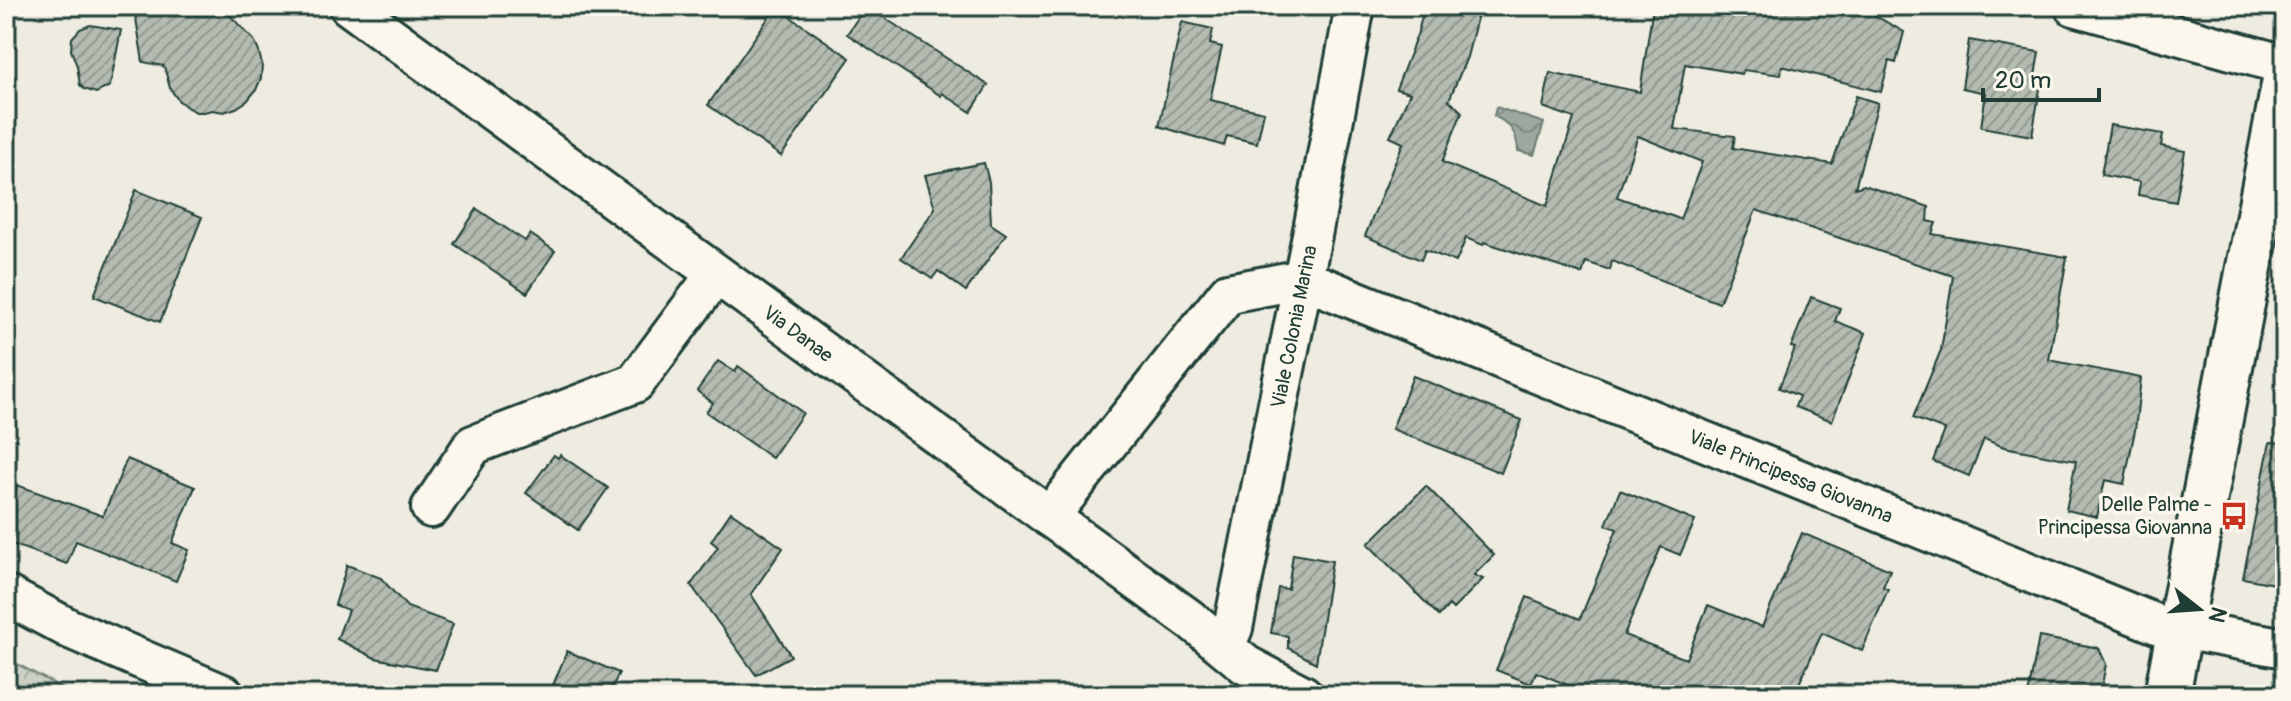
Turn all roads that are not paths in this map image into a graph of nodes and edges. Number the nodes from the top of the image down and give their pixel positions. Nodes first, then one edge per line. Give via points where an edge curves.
1 (349, 6) edge
2 (1355, 6) edge
3 (2074, 6) edge
4 (2285, 65) edge
5 (2285, 80) edge
6 (716, 274) junction
7 (1302, 282) junction
8 (431, 508) dead end
9 (1049, 517) junction
10 (6, 595) edge
11 (2179, 630) junction
12 (2285, 648) edge
13 (1236, 656) junction
14 (225, 695) edge
15 (1303, 695) edge
16 (2167, 695) edge

1 - 6 street, Via Danae
2 - 7 street, Viale Colonia Marina
3 - 4 street
5 - 11 main road
6 - 8 street via 635,383 473,445
6 - 9 street, Via Danae
7 - 9 street via 1228,293
7 - 11 street, Viale Principessa Giovanna
7 - 13 street, Viale Colonia Marina via 1233,628
9 - 13 street, Via Danae
10 - 14 street via 70,629
11 - 12 street, Viale Principessa Giovanna
11 - 16 main road
13 - 15 street, Via Danae

